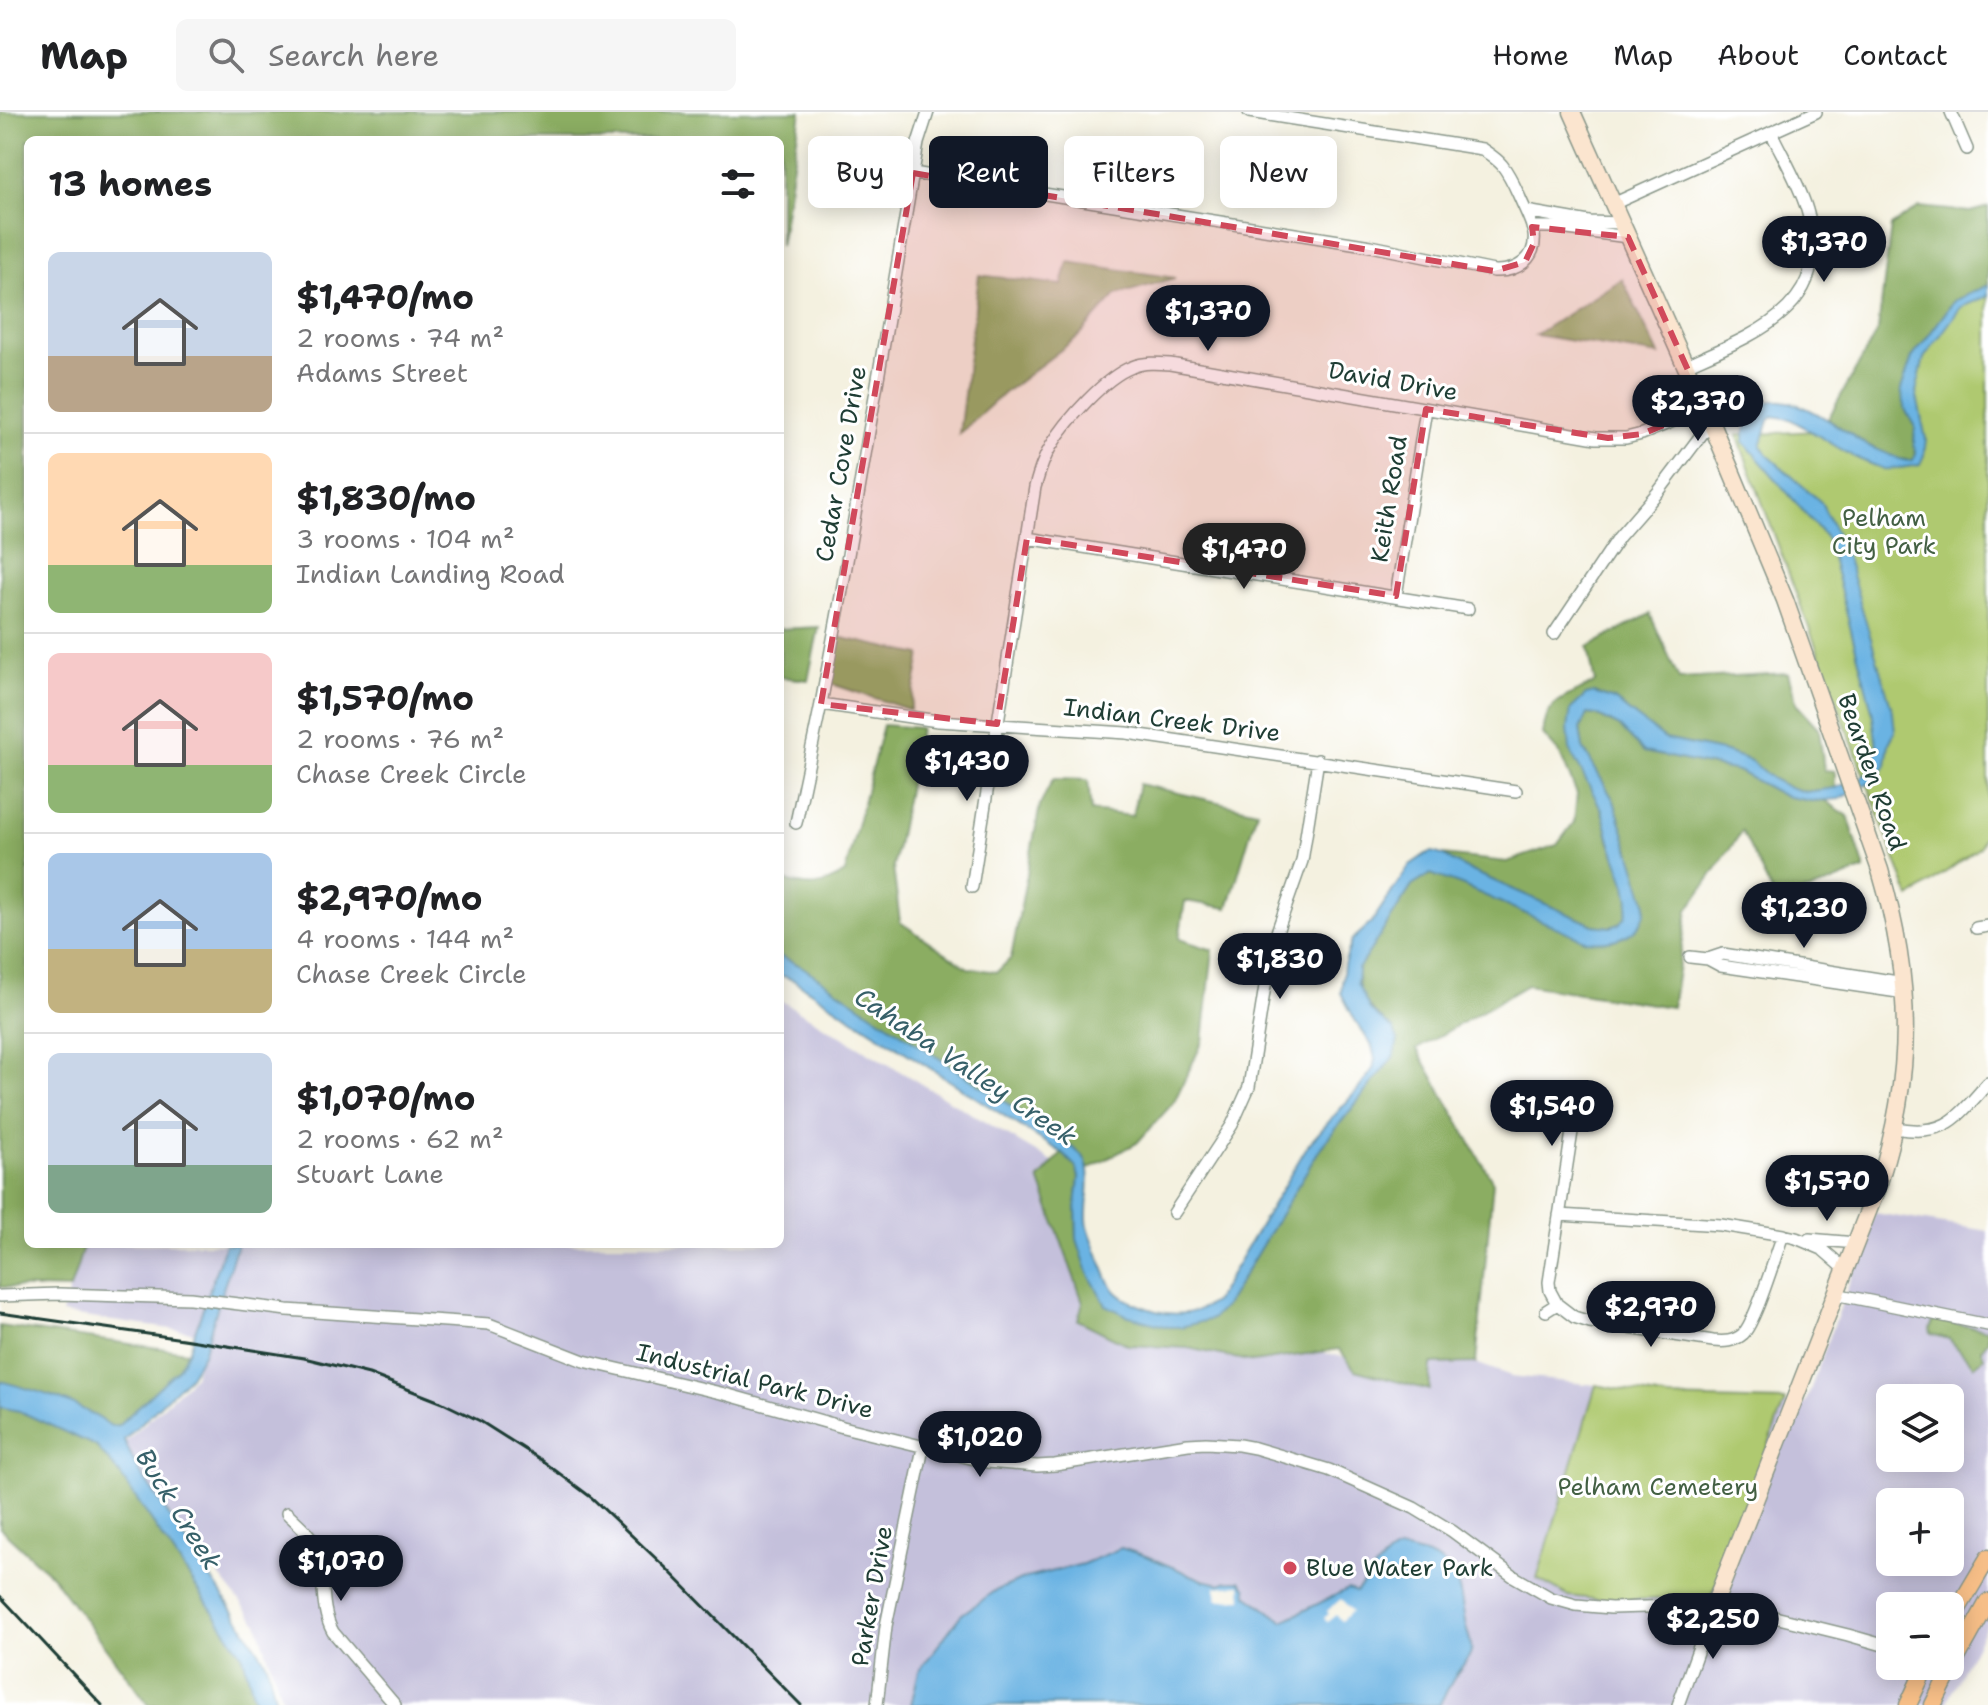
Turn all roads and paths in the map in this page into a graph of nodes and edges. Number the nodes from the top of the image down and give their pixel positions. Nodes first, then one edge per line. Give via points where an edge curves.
1 (928, 112) edge
2 (1249, 112) edge
3 (1572, 112) edge
4 (1816, 112) edge
5 (1951, 112) edge
6 (1771, 132) junction
7 (1967, 149) dead end
8 (913, 173) joint
9 (1613, 204) junction
10 (907, 208) edge
11 (1526, 211) junction
12 (1532, 227) junction
13 (1625, 230) junction
14 (1686, 365) junction
15 (1705, 408) junction
16 (1426, 409) junction
17 (1712, 425) junction
18 (1027, 538) junction
19 (1396, 596) junction
20 (1468, 609) dead end
21 (1554, 634) dead end
22 (821, 704) junction
23 (997, 724) junction
24 (1318, 760) junction
25 (1516, 791) dead end
26 (796, 823) dead end
27 (972, 887) dead end
28 (1690, 957) dead end
29 (1904, 988) junction
30 (1988, 1083) edge
31 (1579, 1086) dead end
32 (1895, 1128) junction
33 (1174, 1213) dead end
34 (1559, 1215) junction
35 (1783, 1235) junction
36 (1796, 1238) junction
37 (1856, 1243) junction
38 (1845, 1269) junction
39 (1835, 1294) junction
40 (0, 1296) edge
41 (1557, 1304) junction
42 (1546, 1311) dead end
43 (1988, 1325) edge
44 (923, 1448) junction
45 (287, 1513) dead end
46 (1988, 1558) edge
47 (1964, 1598) edge
48 (1988, 1602) edge
49 (1714, 1605) junction
50 (1964, 1642) edge
51 (1876, 1643) edge
52 (1920, 1680) edge
53 (1944, 1680) edge
54 (395, 1705) edge
55 (877, 1705) edge
56 (1678, 1705) edge
57 (1908, 1705) edge
58 (1933, 1705) edge

1 - 8 street, Cedar Cove Drive
2 - 11 street via 1482,149 1506,171
3 - 9 street, Bearden Road
4 - 6 street
5 - 7 street
6 - 9 street
6 - 14 street via 1807,211 1813,248 1807,280 1774,321
8 - 12 street via 1371,246 1494,271 1510,271 1525,262 1534,243
9 - 13 street, Bearden Road
10 - 22 street, Cedar Cove Drive
11 - 12 street
11 - 13 street
12 - 13 street
13 - 14 street, Bearden Road
14 - 15 street, Bearden Road
15 - 16 street, David Drive via 1626,438
15 - 17 street, Bearden Road
16 - 18 street, David Drive via 1170,364 1137,365 1106,382 1052,444 1040,467
16 - 19 street, Keith Road
17 - 21 street via 1619,537
17 - 29 street, Bearden Road via 1785,600 1858,808 1892,908
18 - 19 street
18 - 23 street, David Drive
19 - 20 street
22 - 23 street, Indian Creek Drive
22 - 26 street, Cedar Cove Drive
23 - 24 street, Indian Creek Drive via 1127,733
23 - 27 street, David Drive
24 - 25 street, Indian Creek Drive
24 - 33 street via 1302,861 1269,961 1249,1087 1232,1125
28 - 29 street via 1723,954
29 - 32 street, Bearden Road via 1905,1039
30 - 32 street via 1949,1123 1926,1131
31 - 34 street
32 - 37 street, Bearden Road
34 - 35 street via 1741,1227
34 - 41 street via 1549,1282
35 - 36 street
35 - 41 street via 1748,1327 1730,1341 1590,1322
36 - 37 street
36 - 38 street via 1822,1249
37 - 38 street, Bearden Road
38 - 39 street, Bearden Road
39 - 43 street
39 - 49 street, Bearden Road
40 - 44 street, Industrial Park Drive via 190,1298 489,1324 584,1361
41 - 42 street
44 - 49 street, Industrial Park Drive via 1037,1466 1188,1444 1247,1446 1329,1470 1406,1504 1558,1601 1611,1608
44 - 55 street, Parker Drive via 885,1629
45 - 54 street via 317,1550 327,1622
46 - 47 main road
48 - 50 main road
49 - 51 street, Industrial Park Drive
49 - 56 street
52 - 57 main road
53 - 58 main road

